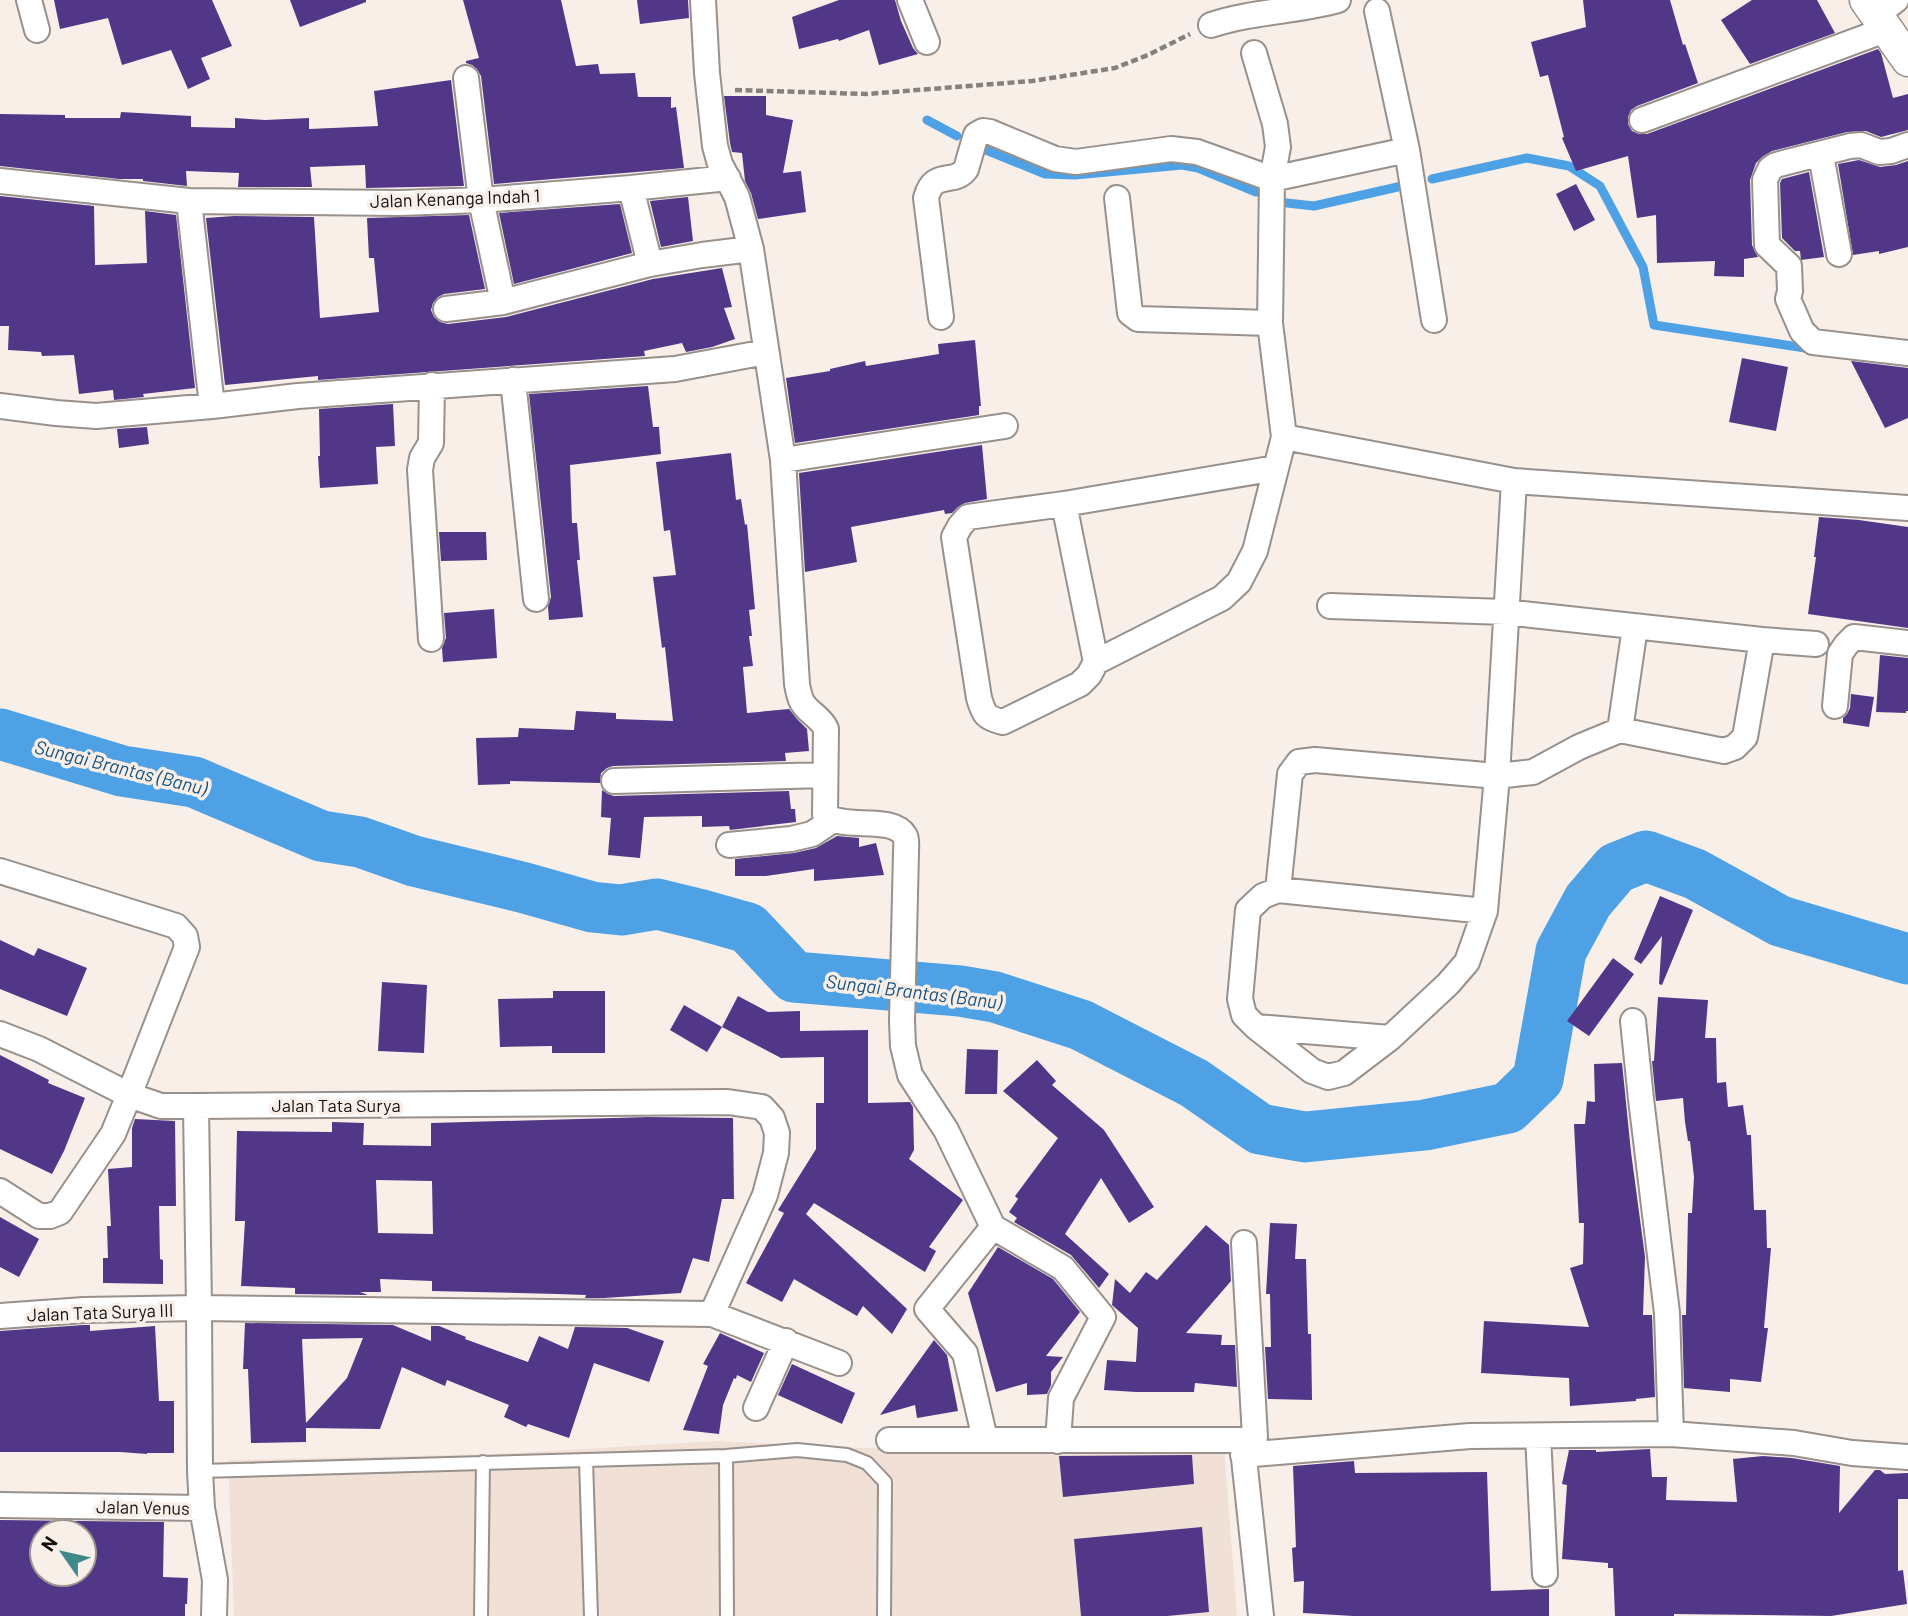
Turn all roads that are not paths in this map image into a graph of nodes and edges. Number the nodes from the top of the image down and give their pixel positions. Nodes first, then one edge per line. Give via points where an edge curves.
1 (29, 0) edge
2 (703, 0) edge
3 (910, 0) edge
4 (1338, 0) edge
5 (1377, 11) dead end
6 (1881, 11) edge
7 (1211, 24) road end
8 (37, 30) dead end
9 (926, 42) dead end
10 (1254, 53) dead end
11 (1908, 60) edge
12 (466, 78) dead end
13 (1642, 120) dead end
14 (1908, 145) edge
15 (1407, 150) junction
16 (1821, 155) junction
17 (728, 178) junction
18 (1272, 180) junction
19 (0, 181) edge
20 (631, 188) junction
21 (1117, 198) dead end
22 (481, 200) junction
23 (189, 201) junction
24 (751, 249) junction
25 (1839, 254) dead end
26 (650, 264) junction
27 (503, 302) junction
28 (446, 309) dead end
29 (940, 317) dead end
30 (1434, 320) dead end
31 (1270, 323) junction
32 (766, 352) junction
33 (1908, 353) edge
34 (513, 380) junction
35 (432, 385) junction
36 (0, 406) edge
37 (212, 406) junction
38 (1005, 426) dead end
39 (1284, 437) junction
40 (783, 460) junction
41 (1276, 468) junction
42 (1514, 481) junction
43 (1064, 504) junction
44 (1908, 508) edge
45 (536, 599) dead end
46 (1330, 606) dead end
47 (1505, 612) junction
48 (1635, 627) junction
49 (431, 639) dead end
50 (1762, 640) junction
51 (1908, 643) edge
52 (1816, 644) dead end
53 (1096, 662) junction
54 (1835, 706) dead end
55 (1620, 730) junction
56 (825, 775) junction
57 (1497, 776) junction
58 (614, 781) dead end
59 (833, 820) junction
60 (729, 845) dead end
61 (0, 871) edge
62 (1278, 890) junction
63 (1485, 911) junction
64 (1633, 1021) dead end
65 (1256, 1027) junction
66 (0, 1034) edge
67 (1390, 1038) junction
68 (129, 1095) junction
69 (196, 1106) junction
70 (0, 1191) edge
71 (993, 1227) junction
72 (1244, 1243) dead end
73 (200, 1308) junction
74 (712, 1314) junction
75 (0, 1315) edge
76 (786, 1341) junction
77 (839, 1363) dead end
78 (756, 1408) dead end
79 (1671, 1434) junction
80 (1538, 1436) junction
81 (985, 1439) junction
82 (889, 1440) dead end
83 (1058, 1441) junction
84 (1242, 1448) junction
85 (726, 1456) junction
86 (1908, 1457) edge
87 (586, 1460) junction
88 (483, 1462) junction
89 (200, 1471) junction
90 (0, 1505) edge
91 (202, 1508) junction
92 (1545, 1574) dead end
93 (214, 1616) edge
94 (481, 1616) edge
95 (591, 1616) edge
96 (727, 1616) edge
97 (884, 1616) edge
98 (1261, 1616) edge

1 - 8 street
2 - 17 street via 715,146
3 - 9 street
4 - 7 street
5 - 15 street
6 - 11 street
6 - 13 street
10 - 18 street via 1275,124 1278,147
12 - 22 street
14 - 16 street via 1879,152 1850,146
15 - 18 street
15 - 30 street
16 - 25 street
16 - 33 street via 1776,165 1765,180 1767,245 1788,266 1788,299 1802,331 1814,342
17 - 20 street, Jalan Kenanga Indah 1
17 - 24 street
18 - 29 street via 1197,152 1171,149 1076,162 1055,159 983,131 975,135 966,169 936,181 926,198
18 - 31 street
19 - 23 street, Jalan Kenanga Indah 1
20 - 22 street, Jalan Kenanga Indah 1
20 - 26 street
21 - 31 street via 1130,313 1138,319
22 - 23 street, Jalan Kenanga Indah 1
22 - 27 street
23 - 37 street
24 - 26 street
24 - 32 street
26 - 27 street
27 - 28 street
31 - 39 street
32 - 34 street via 675,369
32 - 40 street
34 - 35 street
34 - 45 street
35 - 37 street
35 - 49 street via 431,443 420,470
36 - 37 street via 96,416
38 - 40 street
39 - 41 street
39 - 42 street
40 - 56 street via 797,684 800,700 826,729
41 - 43 street
41 - 53 street via 1255,551 1239,582 1222,598
42 - 44 street
42 - 47 street
43 - 53 street
43 - 53 street via 968,517 954,537 984,713 1003,722 1080,684
46 - 47 street
47 - 48 street
47 - 57 street
48 - 50 street
48 - 55 street
50 - 52 street
50 - 55 street via 1745,737 1735,747 1724,751
51 - 54 street via 1854,637 1840,654
55 - 57 street via 1533,772
56 - 58 street
56 - 59 street via 825,815
57 - 62 street via 1299,762 1290,774
57 - 63 street
59 - 60 street via 812,834
59 - 71 street via 889,826 904,834 903,1046 910,1075 946,1130
61 - 68 street via 176,926 186,936 187,947
62 - 63 street
62 - 65 street via 1248,910 1240,999 1244,1015
63 - 67 street via 1467,962
64 - 79 street via 1667,1314
65 - 67 street
65 - 67 street via 1312,1071 1328,1077 1344,1073
66 - 68 street
68 - 69 street via 161,1106
68 - 70 street via 113,1134 60,1212 39,1216
69 - 73 street
69 - 74 street, Jalan Tata Surya via 728,1102 762,1107 777,1133 776,1153 765,1195
71 - 81 street via 927,1309 965,1353
71 - 83 street via 1063,1268 1104,1317 1061,1398
72 - 84 street via 1255,1437
73 - 74 street, Jalan Tata Surya III
73 - 75 street, Jalan Tata Surya III
73 - 89 street
74 - 76 street, Jalan Tata Surya III
76 - 77 street, Jalan Tata Surya III
76 - 78 street
79 - 80 street
79 - 86 street
80 - 84 street
80 - 92 street
81 - 82 street
81 - 83 street
83 - 84 street
84 - 98 street
85 - 87 lane
85 - 96 lane
85 - 97 lane via 797,1450 847,1455 867,1463 885,1482
87 - 88 lane
87 - 95 lane
88 - 89 lane
88 - 94 lane
89 - 91 street
90 - 91 street, Jalan Venus
91 - 93 street via 213,1565

